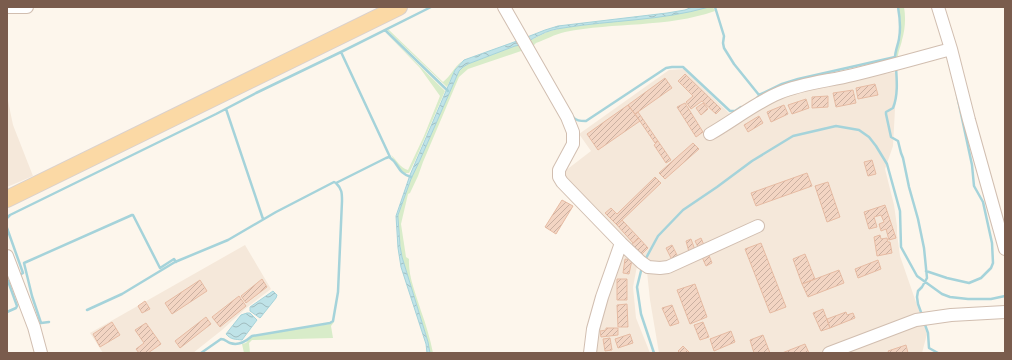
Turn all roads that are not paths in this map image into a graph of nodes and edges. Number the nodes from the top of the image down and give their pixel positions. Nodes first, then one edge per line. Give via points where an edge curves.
1 (27, 7) edge
2 (399, 7) edge
3 (504, 7) edge
4 (938, 7) edge
5 (7, 8) edge
6 (951, 49) junction
7 (710, 134) dead end
8 (7, 199) edge
9 (758, 226) dead end
10 (621, 243) junction
11 (1005, 249) edge
12 (7, 256) edge
13 (1005, 312) edge
14 (42, 353) edge
15 (590, 353) edge
16 (829, 353) edge

1 - 5 street
2 - 8 main road
3 - 10 street via 573,132 573,144 559,170 559,177
4 - 6 street
6 - 7 street via 778,93
6 - 11 street
9 - 10 street via 668,267 660,268 648,267
10 - 15 street via 602,297 593,329
12 - 14 street
13 - 16 street via 916,320

